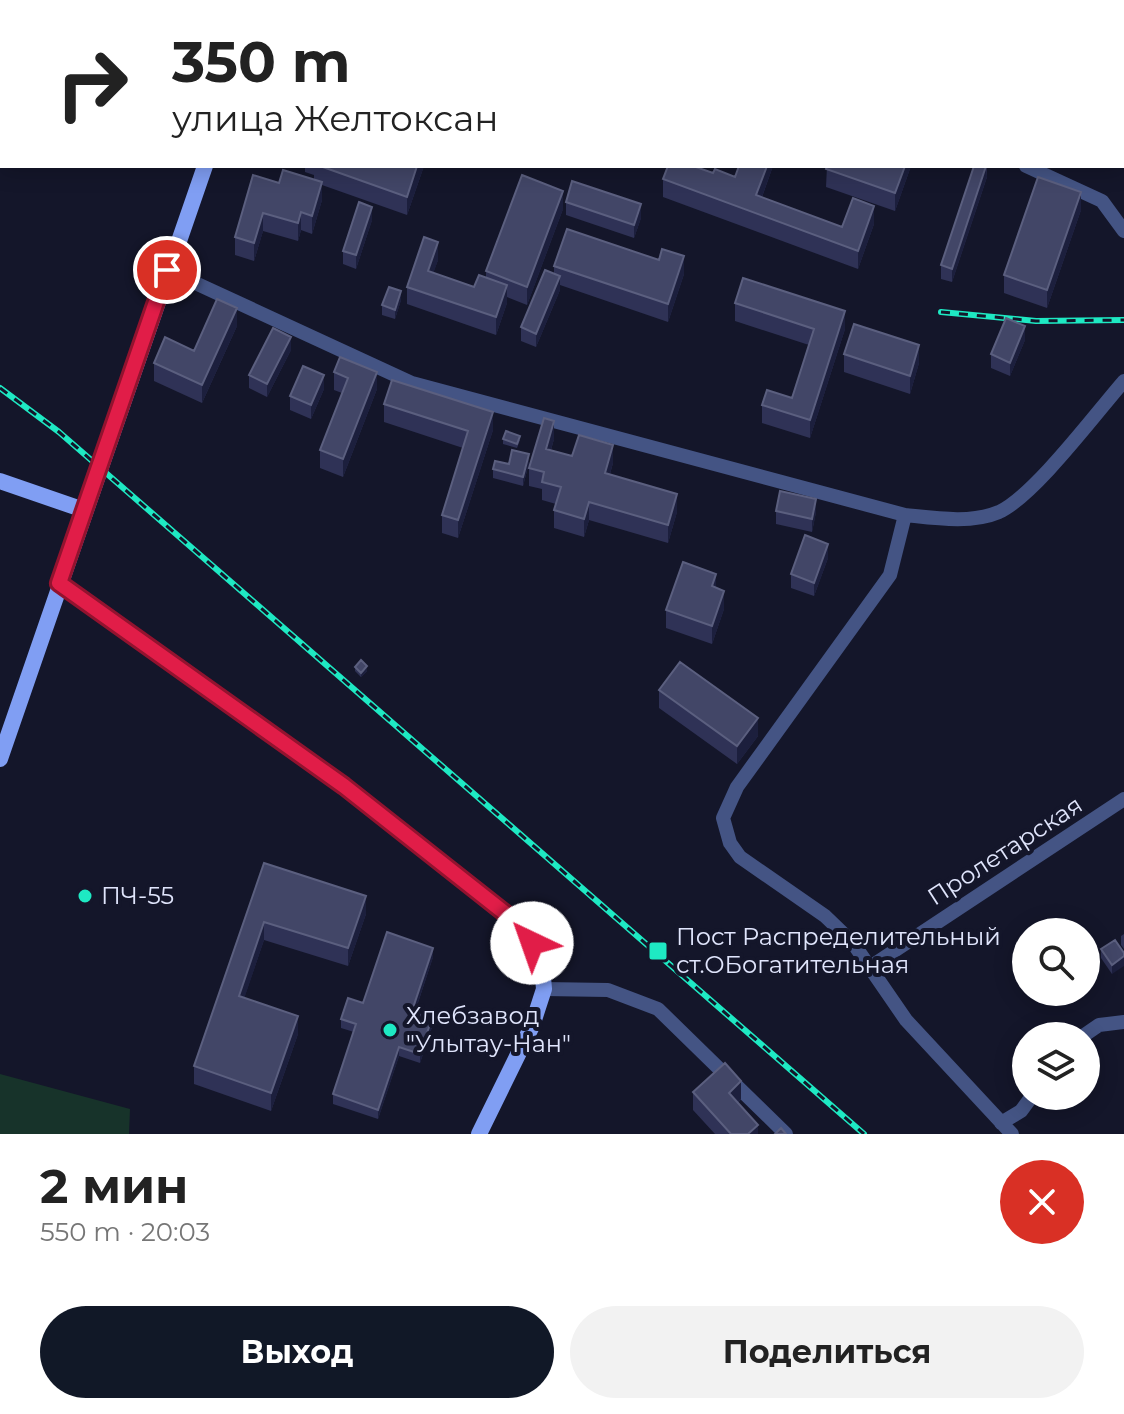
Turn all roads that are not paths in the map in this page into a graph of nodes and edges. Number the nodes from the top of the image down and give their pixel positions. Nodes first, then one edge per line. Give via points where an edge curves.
1 (204, 168) edge
2 (1030, 168) edge
3 (1124, 231) edge
4 (167, 270) junction
5 (1124, 381) edge
6 (0, 481) edge
7 (84, 510) junction
8 (905, 515) junction
9 (59, 583) junction
10 (0, 759) edge
11 (1124, 799) edge
12 (870, 967) junction
13 (544, 989) junction
14 (1124, 1022) edge
15 (1100, 1025) edge
16 (1022, 1110) edge
17 (1001, 1123) junction
18 (479, 1134) edge
19 (786, 1134) edge
20 (1012, 1134) edge

1 - 4 street
2 - 3 street via 1102,201
4 - 7 street
4 - 8 street via 412,383
5 - 8 street via 1042,475 998,512 949,519
6 - 7 street
7 - 9 street
8 - 12 street via 890,575 737,787 723,818 740,857 825,916
9 - 10 street
9 - 13 street via 344,786 506,914 532,943
11 - 12 street, Пролетарская
12 - 17 street via 906,1020
13 - 18 street via 532,1026
13 - 19 street via 608,990 658,1009
14 - 15 street
16 - 17 street
17 - 20 street

